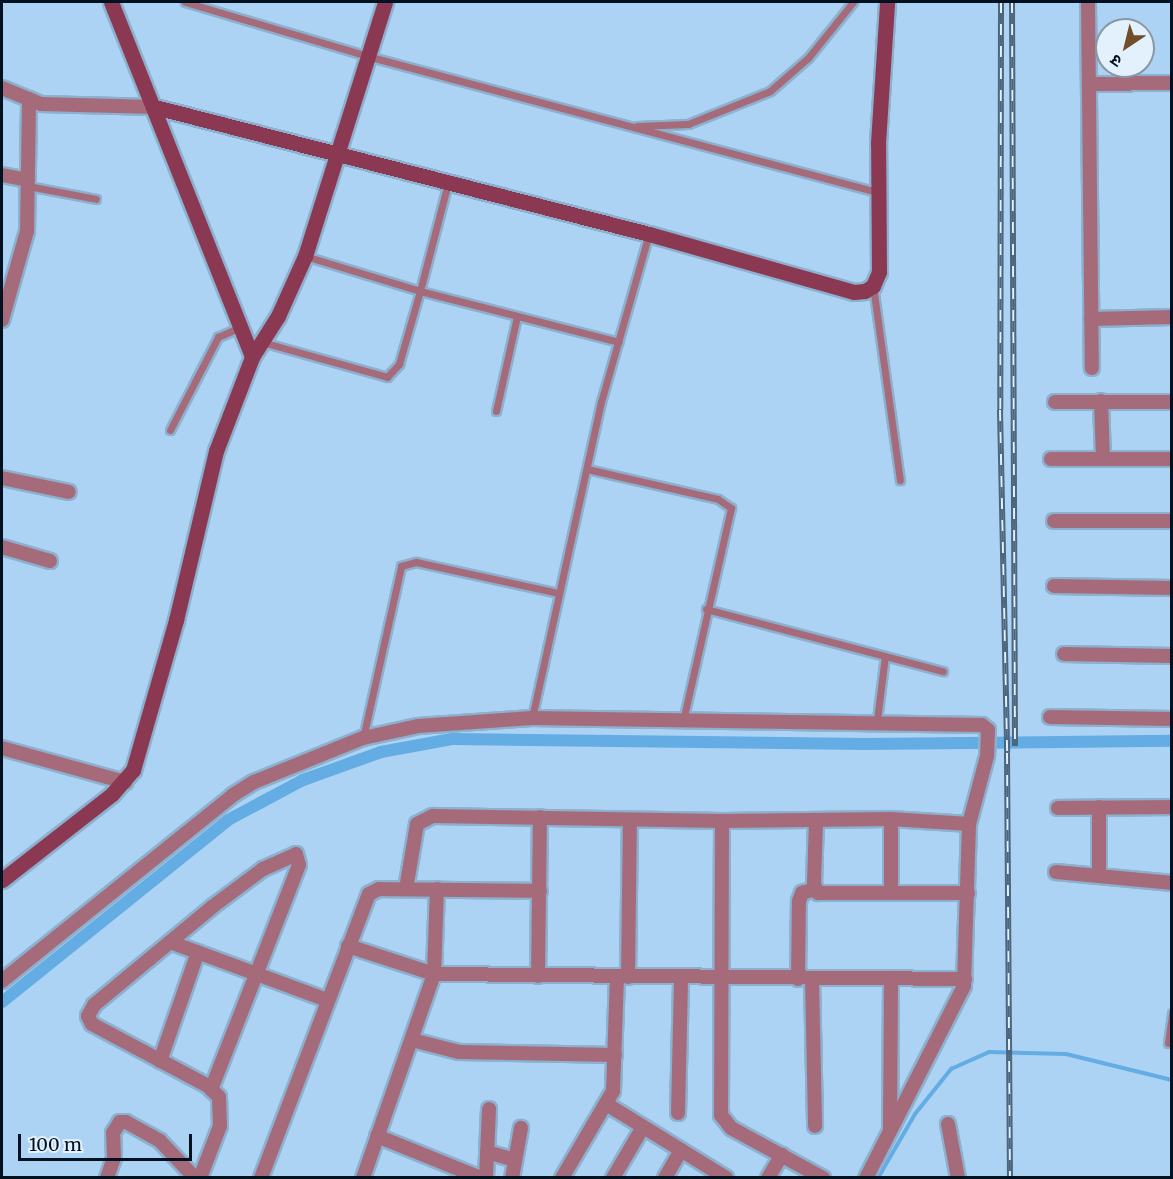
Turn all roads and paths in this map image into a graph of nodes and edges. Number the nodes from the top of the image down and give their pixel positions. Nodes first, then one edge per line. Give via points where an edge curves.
1 (111, 2) edge
2 (185, 2) edge
3 (385, 2) edge
4 (853, 2) edge
5 (887, 2) edge
6 (1088, 2) edge
7 (367, 56) junction
8 (1172, 83) edge
9 (1091, 84) junction
10 (2, 88) edge
11 (29, 99) junction
12 (155, 107) junction
13 (628, 126) junction
14 (337, 153) junction
15 (2, 175) edge
16 (28, 183) junction
17 (448, 183) junction
18 (877, 192) junction
19 (96, 199) dead end
20 (649, 234) junction
21 (305, 256) junction
22 (873, 286) junction
23 (5, 291) edge
24 (420, 291) junction
25 (517, 316) junction
26 (1172, 317) edge
27 (2, 320) edge
28 (1091, 320) junction
29 (240, 327) junction
30 (262, 342) junction
31 (619, 342) junction
32 (252, 357) junction
33 (1092, 368) dead end
34 (1101, 401) junction
35 (1055, 402) dead end
36 (1172, 402) edge
37 (496, 411) dead end
38 (170, 430) dead end
39 (1051, 459) dead end
40 (1103, 459) junction
41 (1172, 459) edge
42 (587, 469) junction
43 (2, 478) edge
44 (900, 480) dead end
45 (69, 492) dead end
46 (1054, 521) dead end
47 (1172, 521) edge
48 (2, 547) edge
49 (50, 561) dead end
50 (1054, 586) dead end
51 (1172, 588) edge
52 (558, 593) junction
53 (706, 609) junction
54 (1064, 654) dead end
55 (885, 656) junction
56 (1172, 656) edge
57 (943, 671) dead end
58 (1050, 717) dead end
59 (532, 718) junction
60 (1172, 719) edge
61 (877, 720) junction
62 (683, 721) junction
63 (363, 738) junction
64 (2, 748) edge
65 (125, 782) junction
66 (1099, 807) junction
67 (1172, 807) edge
68 (1058, 808) dead end
69 (540, 817) junction
70 (891, 819) junction
71 (816, 820) junction
72 (630, 821) junction
73 (722, 821) junction
74 (969, 824) junction
75 (1056, 872) dead end
76 (1099, 876) junction
77 (2, 880) edge
78 (1172, 884) edge
79 (406, 889) junction
80 (437, 889) junction
81 (815, 889) junction
82 (540, 891) junction
83 (968, 892) junction
84 (891, 893) junction
85 (170, 942) junction
86 (348, 946) junction
87 (198, 952) junction
88 (258, 974) junction
89 (434, 974) junction
90 (538, 976) junction
91 (622, 977) junction
92 (724, 977) junction
93 (891, 978) junction
94 (681, 979) junction
95 (798, 979) junction
96 (812, 979) junction
97 (965, 979) junction
98 (2, 981) edge
99 (327, 1000) junction
100 (1172, 1013) edge
101 (412, 1040) junction
102 (1168, 1043) dead end
103 (615, 1055) junction
104 (160, 1061) junction
105 (211, 1089) junction
106 (608, 1105) junction
107 (489, 1109) dead end
108 (678, 1113) dead end
109 (948, 1124) dead end
110 (815, 1126) dead end
111 (644, 1127) junction
112 (521, 1128) dead end
113 (890, 1132) junction
114 (377, 1136) junction
115 (681, 1150) junction
116 (487, 1152) junction
117 (782, 1155) junction
118 (515, 1160) junction
119 (720, 1176) edge
120 (107, 1178) edge
121 (195, 1178) edge
122 (200, 1178) edge
123 (261, 1178) edge
124 (363, 1178) edge
125 (481, 1178) edge
126 (486, 1178) edge
127 (512, 1178) edge
128 (562, 1178) edge
129 (613, 1178) edge
130 (665, 1178) edge
131 (768, 1178) edge
132 (823, 1178) edge
133 (866, 1178) edge
134 (958, 1178) edge

1 - 12 street
2 - 7 lane
3 - 7 street
4 - 13 lane via 808,58 770,91 688,124
5 - 18 street
6 - 9 street
7 - 13 lane
7 - 14 street
8 - 9 street
9 - 28 street
10 - 11 street
11 - 12 street via 41,104
11 - 16 street
12 - 14 street
12 - 29 street
13 - 18 lane
14 - 17 street
14 - 21 street
15 - 16 street
16 - 19 lane
16 - 23 street via 27,231
17 - 20 street
17 - 24 lane
18 - 22 street via 879,272
20 - 22 street via 854,292
20 - 31 lane
21 - 24 lane
21 - 30 street
22 - 44 lane
23 - 27 street
24 - 25 lane
24 - 30 lane via 399,364 387,377
25 - 31 lane
25 - 37 lane
26 - 28 street
28 - 33 street
29 - 32 street
29 - 38 lane via 218,336
30 - 32 street
31 - 42 lane
32 - 65 street via 212,462 176,620 140,753
34 - 35 street
34 - 36 street
34 - 40 street
39 - 40 street
40 - 41 street
42 - 52 lane
42 - 53 lane via 727,502 731,515
43 - 45 street
46 - 47 street
48 - 49 street
50 - 51 street
52 - 59 lane
52 - 63 lane via 416,562 400,566
53 - 55 lane
53 - 62 lane
54 - 56 street
55 - 57 lane
55 - 61 lane
58 - 60 street
59 - 62 street
59 - 63 street via 418,726
61 - 62 street
61 - 74 street via 986,726 987,756
63 - 98 street via 254,782 233,795
64 - 65 street
65 - 77 street
66 - 67 street
66 - 68 street
66 - 76 street
69 - 72 street
69 - 79 street via 420,819
69 - 82 street
70 - 71 street
70 - 74 street
70 - 84 street
71 - 73 street
71 - 81 street
72 - 73 street
72 - 91 street
73 - 92 street
74 - 83 street
75 - 76 street
76 - 78 street
79 - 80 street
79 - 86 street via 379,889 369,894
80 - 82 street
80 - 89 street
81 - 84 street via 823,894
81 - 95 street via 802,894 799,901
82 - 90 street
83 - 84 street
83 - 97 street
85 - 87 street
85 - 88 street via 263,869 296,854 299,865
85 - 104 street via 94,1005 88,1016 92,1024
86 - 89 street
86 - 99 street
87 - 88 street
87 - 104 street
88 - 99 street
88 - 105 street
89 - 90 street
89 - 101 street
90 - 91 street
91 - 94 street
91 - 103 street
92 - 94 street
92 - 95 street
92 - 117 street via 721,1115 731,1128
93 - 96 street
93 - 97 street
93 - 113 street
94 - 108 street
95 - 96 street
96 - 110 street
97 - 113 street
99 - 123 street
100 - 102 lane
101 - 103 street via 459,1052
101 - 114 street
103 - 106 street via 615,1081
104 - 105 street
105 - 122 street via 219,1097 222,1116
106 - 111 street
106 - 128 street
107 - 116 street
109 - 134 street
111 - 115 street
111 - 129 street
112 - 118 street
113 - 133 street
114 - 124 street
114 - 125 street
115 - 119 street
115 - 130 street
116 - 118 street
116 - 126 street
117 - 131 street
117 - 132 street
118 - 127 street
120 - 121 street via 114,1158 113,1133 120,1122 126,1122 160,1141

